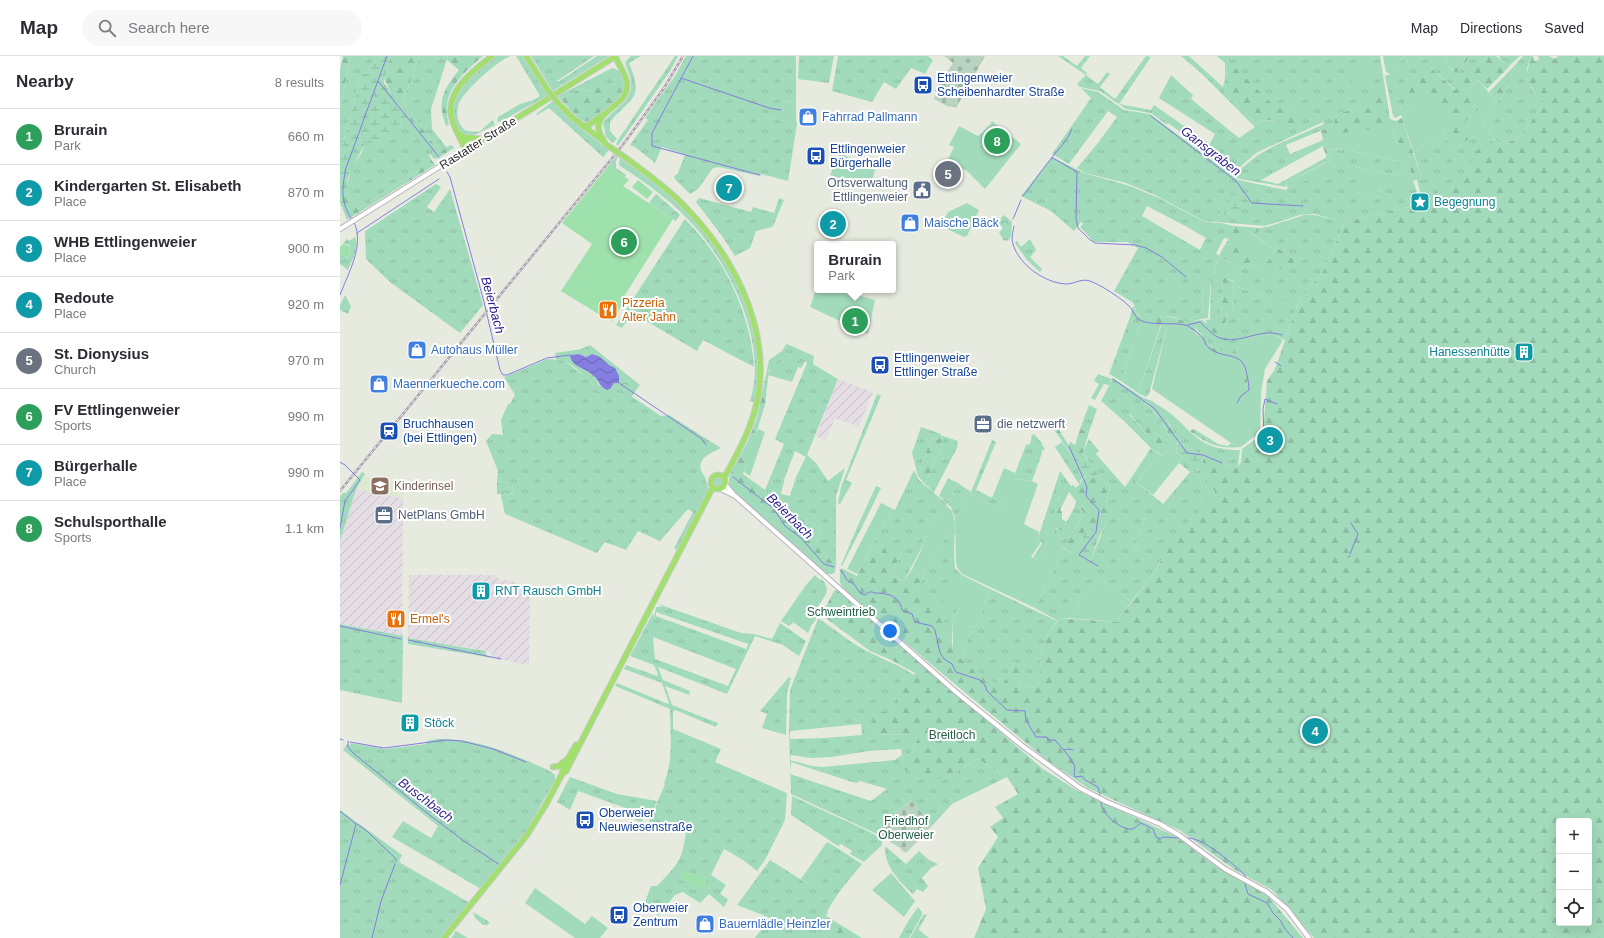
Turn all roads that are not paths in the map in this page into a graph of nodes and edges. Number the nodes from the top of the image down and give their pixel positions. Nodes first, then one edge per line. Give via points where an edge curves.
1 (492, 56) edge
2 (526, 56) edge
3 (615, 56) edge
4 (606, 113) junction
5 (583, 126) junction
6 (457, 132) junction
7 (464, 137) junction
8 (483, 139) junction
9 (606, 144) junction
10 (467, 149) junction
11 (340, 229) edge
12 (722, 477) junction
13 (725, 484) junction
14 (717, 488) junction
15 (734, 495) junction
16 (584, 734) junction
17 (568, 758) junction
18 (553, 767) dead end
19 (562, 774) junction
20 (444, 938) edge
21 (1309, 938) edge

1 - 6 main road via 465,80 452,99 451,116
2 - 5 main road, bridge via 558,103
3 - 4 main road via 625,76 627,87 624,96
3 - 8 main road, Rastatter Straße
4 - 5 main road
4 - 9 main road via 600,121 599,128
5 - 9 main road
6 - 7 main road
6 - 10 main road
7 - 8 main road
7 - 10 main road via 468,143
8 - 10 main road, Rastatter Straße
9 - 12 main road, bridge via 684,204 711,236 741,287 752,318 760,354 756,406 747,432
10 - 11 street, Rastatter Straße
12 - 13 main road
12 - 14 main road via 716,476 712,479
13 - 14 main road
13 - 15 street
14 - 15 street
14 - 16 main road via 706,501
15 - 21 street via 956,692 1024,747 1080,788 1160,824 1224,869 1267,892 1287,909
16 - 17 main road
16 - 19 main road
17 - 18 main road via 559,766
17 - 19 main road
19 - 20 main road via 527,835

